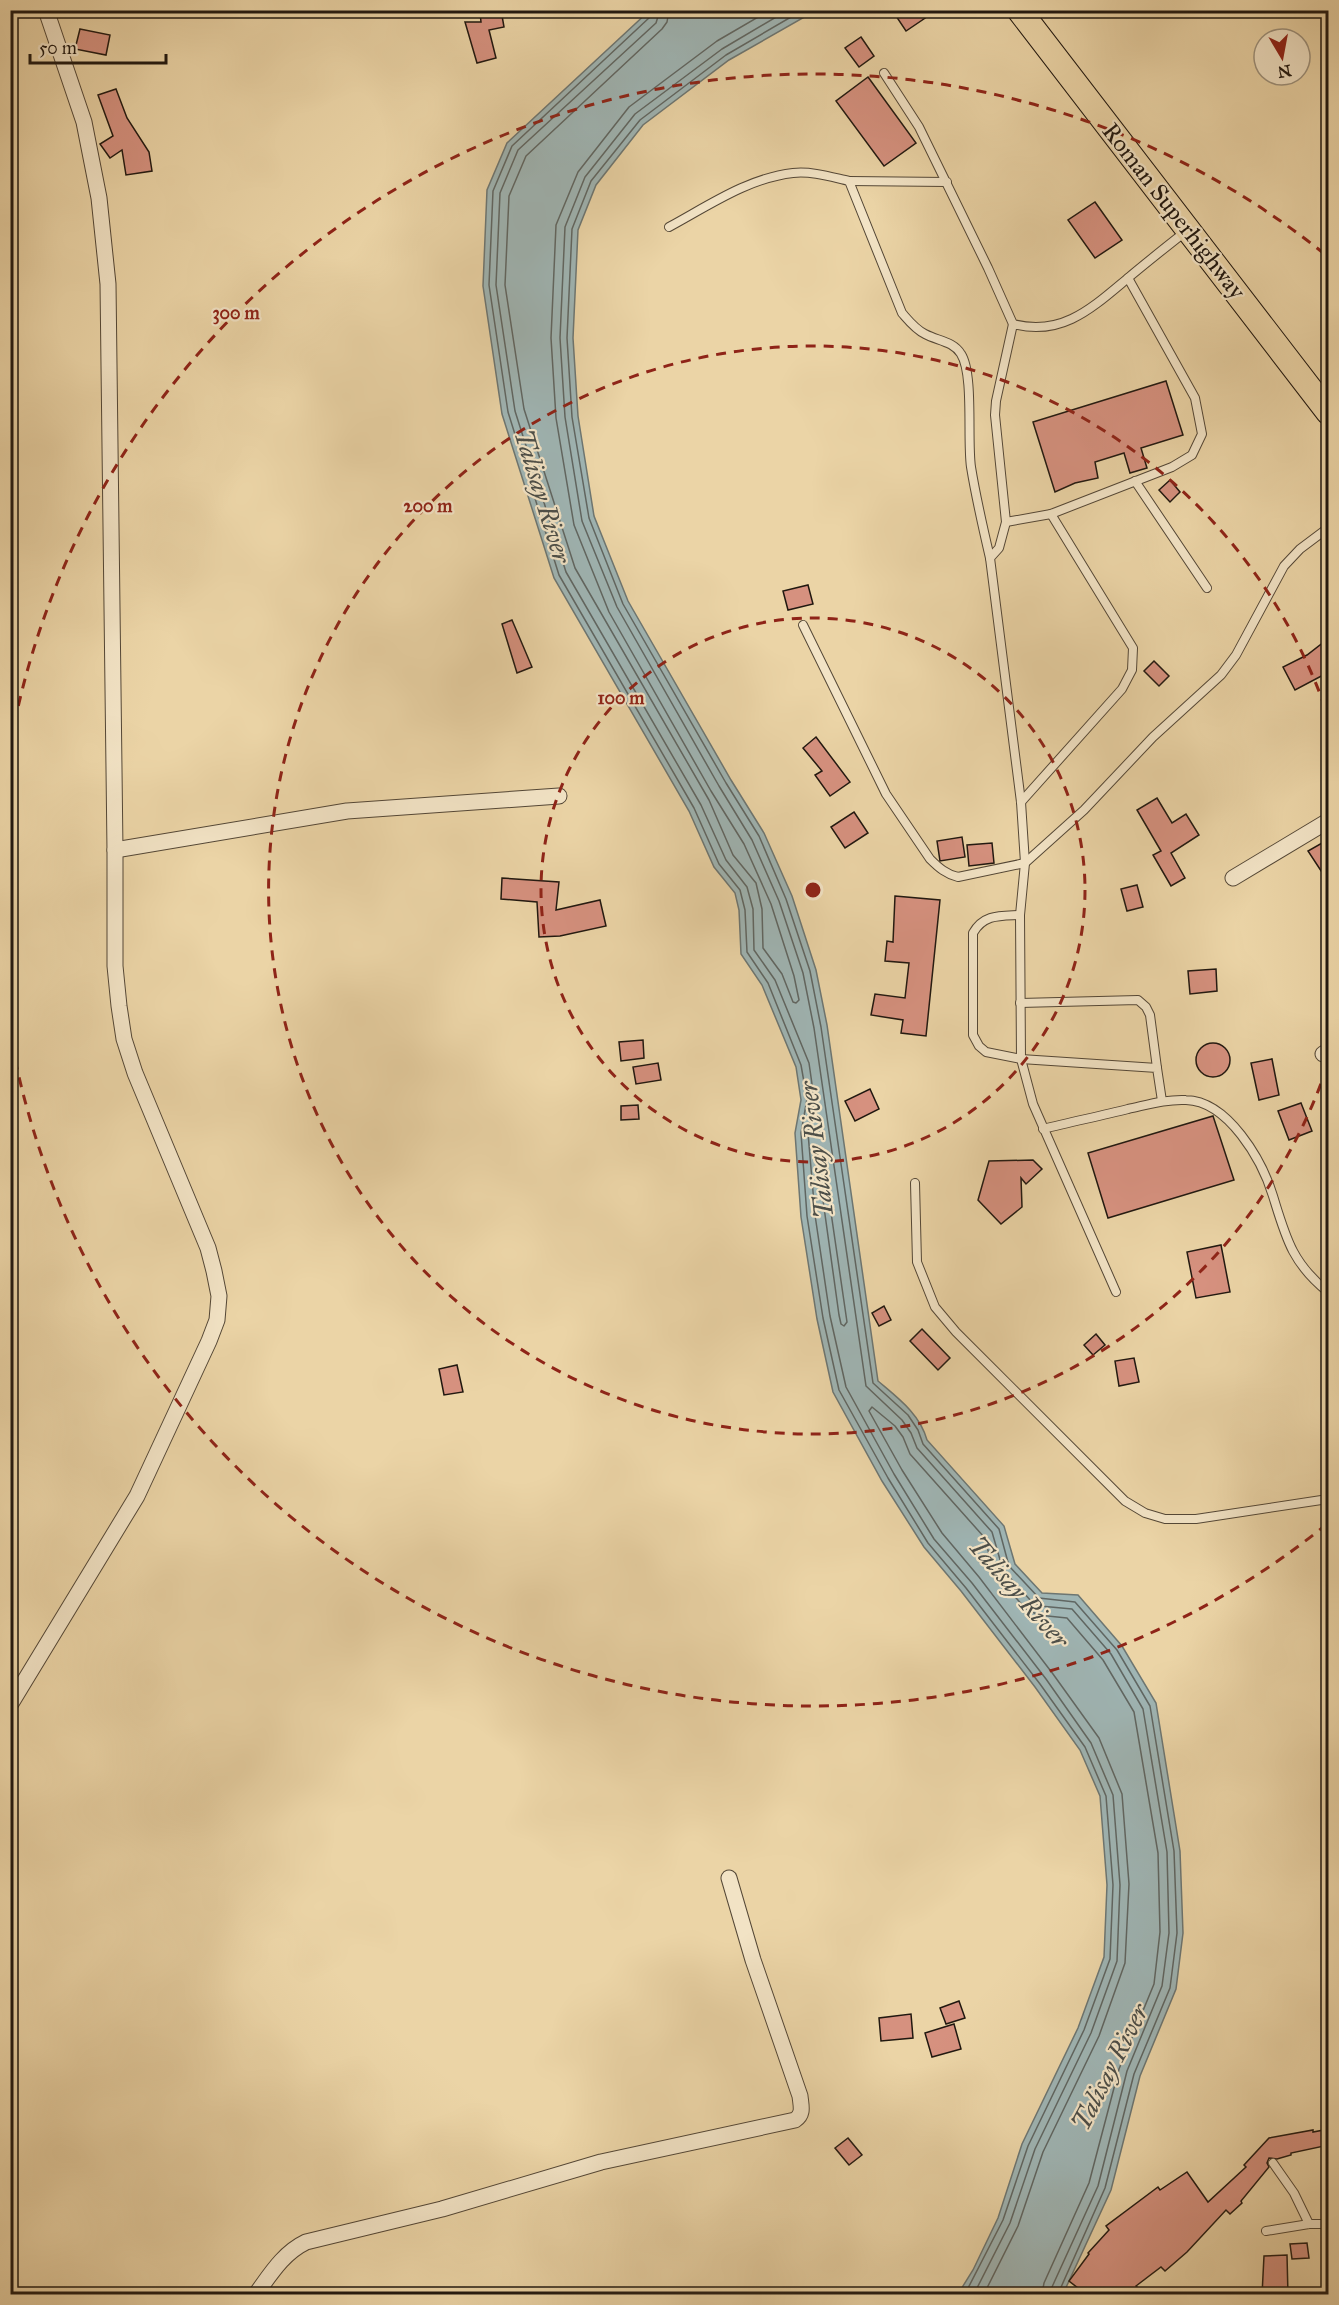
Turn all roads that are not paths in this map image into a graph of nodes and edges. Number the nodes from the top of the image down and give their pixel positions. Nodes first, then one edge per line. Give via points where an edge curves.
1 (46, 10) edge
2 (1019, 10) edge
3 (884, 73) dead end
4 (849, 181) junction
5 (946, 182) junction
6 (669, 227) dead end
7 (1188, 230) junction
8 (1128, 278) junction
9 (1013, 324) junction
10 (1329, 412) edge
11 (1135, 481) junction
12 (1051, 514) junction
13 (1006, 522) junction
14 (1329, 528) edge
15 (990, 558) junction
16 (1207, 588) dead end
17 (803, 625) dead end
18 (559, 796) dead end
19 (1021, 802) junction
20 (1329, 821) edge
21 (115, 850) junction
22 (1025, 863) junction
23 (1233, 878) dead end
24 (1020, 915) junction
25 (1020, 1003) junction
26 (1021, 1059) junction
27 (1157, 1068) junction
28 (1162, 1101) junction
29 (1043, 1129) junction
30 (915, 1183) dead end
31 (1116, 1292) dead end
32 (1329, 1292) edge
33 (1329, 1499) edge
34 (10, 1705) edge
35 (729, 1878) dead end
36 (1274, 2163) dead end
37 (1329, 2223) edge
38 (1309, 2224) junction
39 (1266, 2231) dead end
40 (256, 2295) edge

1 - 21 street via 84,122 99,198 108,284
2 - 7 main road, Roman Superhighway
3 - 5 lane via 919,127
4 - 5 lane
4 - 6 lane via 811,173 761,180
4 - 15 lane via 902,313 926,334 952,344 964,359 971,466
5 - 9 lane
7 - 8 lane
7 - 10 main road, Roman Superhighway
8 - 9 lane via 1098,303 1062,323 1045,328
8 - 11 lane via 1195,398 1202,434 1192,455
9 - 13 lane via 995,415
11 - 12 lane
11 - 16 lane
12 - 13 lane
12 - 19 lane via 1133,648 1132,670 1122,689
13 - 15 lane via 999,548
14 - 22 lane via 1284,566 1221,675
15 - 19 lane
17 - 22 lane via 886,794 939,868 958,877
18 - 21 street via 347,812
19 - 22 lane
20 - 23 street
21 - 34 street via 115,966 124,1039 208,1248 219,1296 217,1320 137,1496
22 - 24 lane
24 - 25 lane
24 - 26 lane via 988,917 973,933 973,1035 986,1052
25 - 26 lane
25 - 27 lane via 1138,1000 1150,1015
26 - 27 lane
26 - 29 lane
27 - 28 lane
28 - 29 lane
28 - 32 lane via 1202,1103 1238,1131 1259,1160 1295,1256 1311,1278
29 - 31 lane
30 - 33 lane via 917,1262 935,1306 956,1332 1125,1501 1145,1513 1185,1519
35 - 40 street via 793,2074 801,2108 799,2118 601,2162 442,2209 306,2242 281,2260
36 - 38 lane
37 - 38 lane
38 - 39 lane

